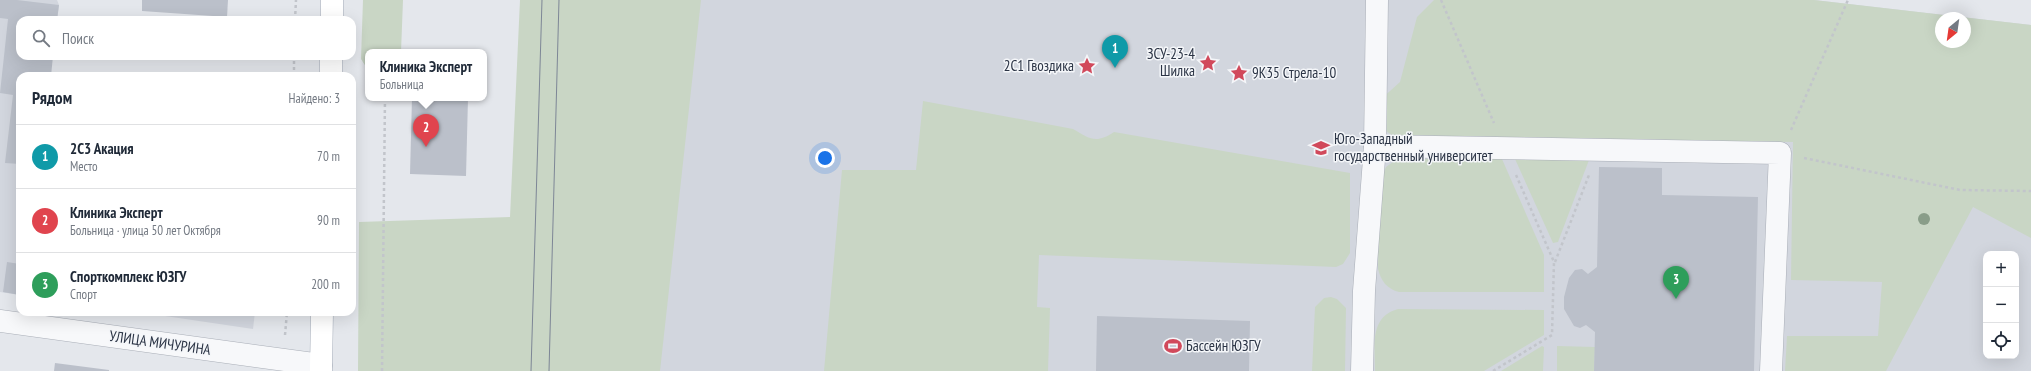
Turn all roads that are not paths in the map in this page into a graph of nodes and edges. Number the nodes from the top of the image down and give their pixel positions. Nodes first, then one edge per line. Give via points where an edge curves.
1 (332, 0) edge
2 (1377, 0) edge
3 (332, 16) edge
4 (331, 60) edge
5 (331, 72) edge
6 (1375, 146) junction
7 (322, 316) edge
8 (0, 321) edge
9 (321, 368) edge
10 (1362, 371) edge
11 (1771, 371) edge

1 - 3 main road
2 - 6 street
4 - 5 main road
6 - 10 street via 1364,291
6 - 11 street via 1780,154
7 - 9 main road
8 - 9 street, УЛИЦА МИЧУРИНА

